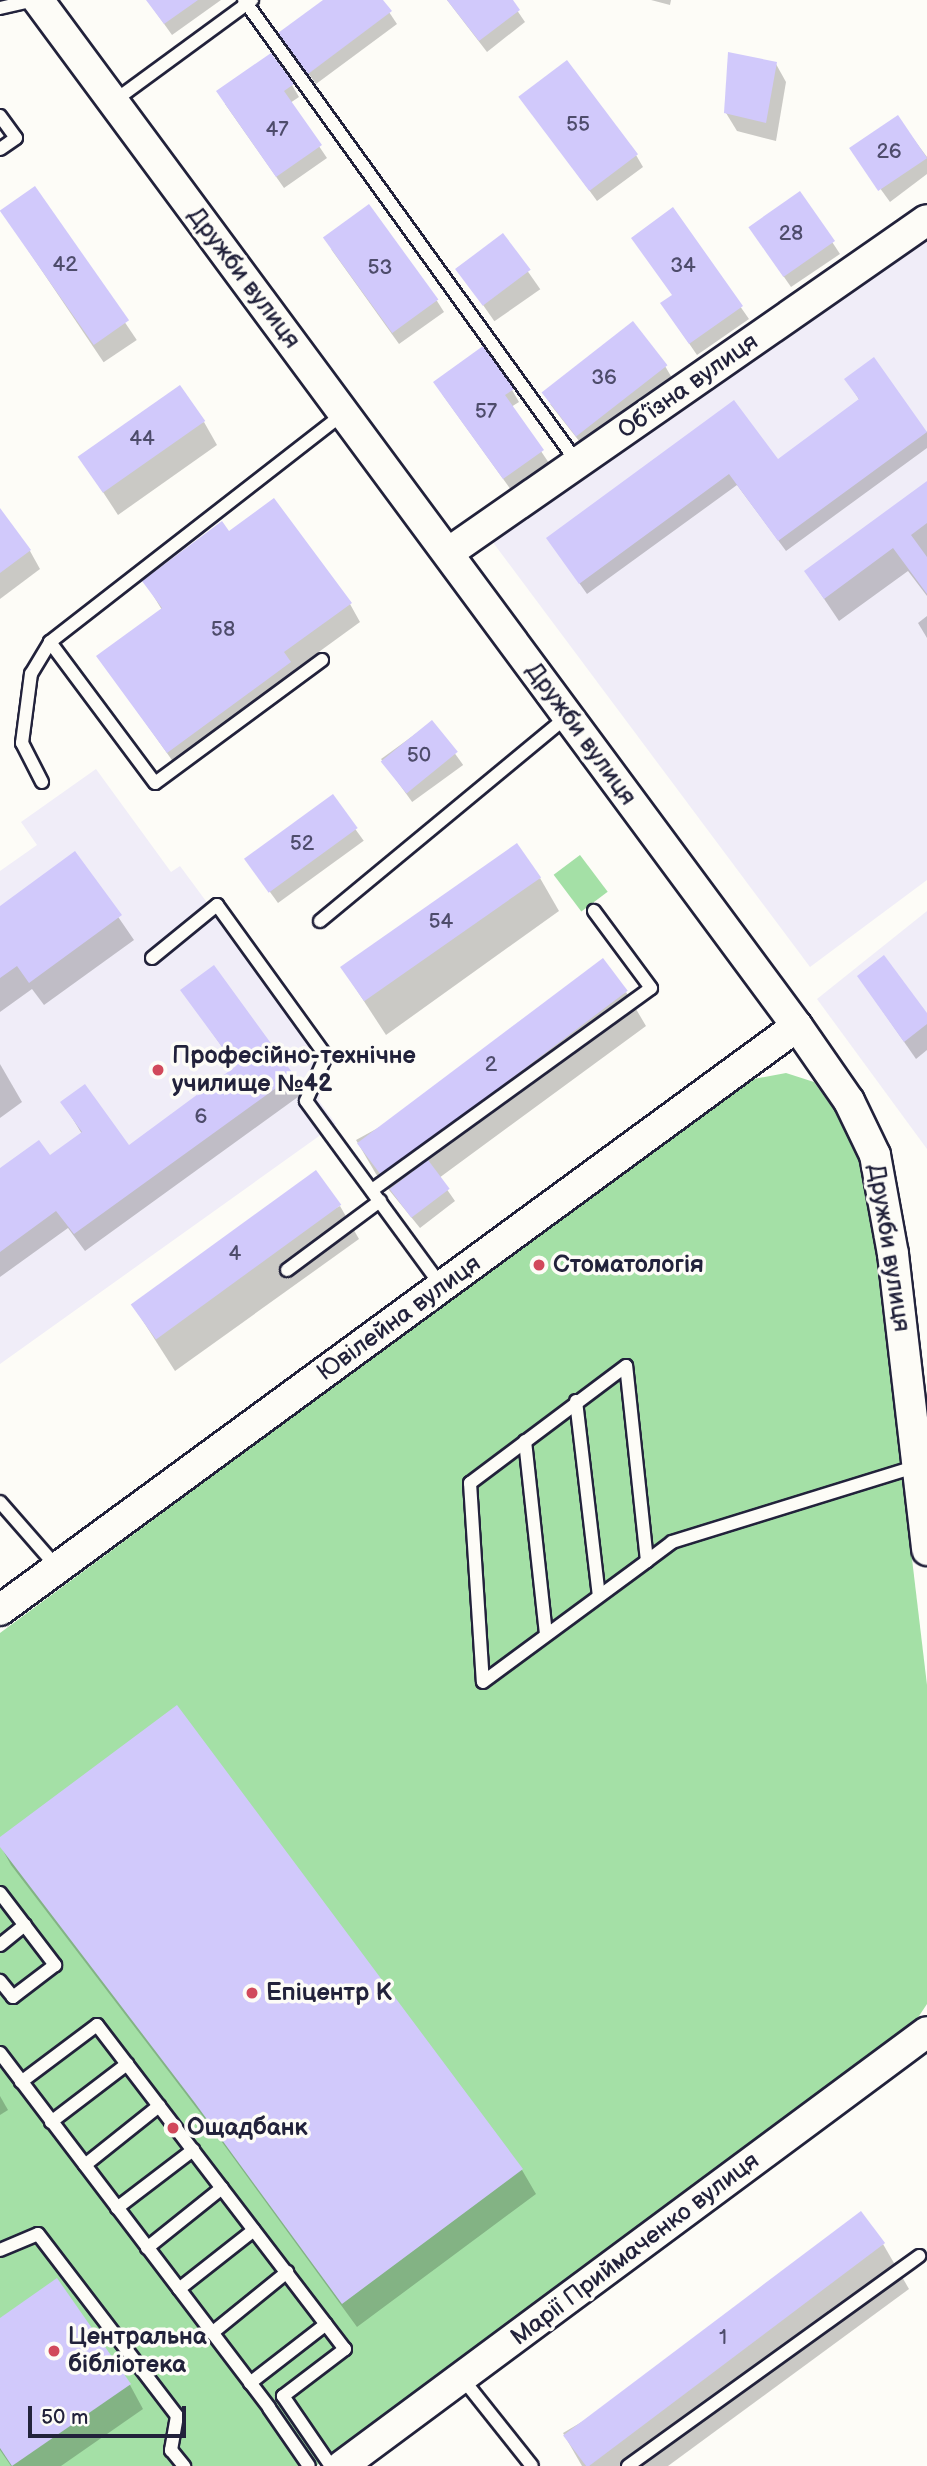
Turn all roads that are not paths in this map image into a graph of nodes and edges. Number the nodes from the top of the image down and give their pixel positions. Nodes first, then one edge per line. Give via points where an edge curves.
1 (37, 0) edge
2 (248, 1) edge
3 (0, 8) edge
4 (114, 101) junction
5 (0, 116) edge
6 (0, 149) edge
7 (927, 220) edge
8 (344, 413) junction
9 (578, 463) junction
10 (448, 553) junction
11 (50, 642) junction
12 (322, 660) dead end
13 (569, 716) junction
14 (42, 782) dead end
15 (594, 911) dead end
16 (320, 921) dead end
17 (152, 958) dead end
18 (797, 1026) junction
19 (372, 1190) junction
20 (380, 1201) junction
21 (287, 1270) dead end
22 (442, 1287) junction
23 (576, 1401) junction
24 (525, 1441) junction
25 (918, 1466) junction
26 (0, 1502) edge
27 (927, 1549) edge
28 (647, 1561) junction
29 (58, 1568) junction
30 (599, 1595) junction
31 (0, 1610) edge
32 (546, 1635) junction
33 (0, 1893) edge
34 (25, 1925) junction
35 (0, 1945) edge
36 (0, 1981) edge
37 (927, 2032) edge
38 (0, 2053) edge
39 (127, 2064) junction
40 (21, 2082) junction
41 (159, 2106) junction
42 (51, 2122) junction
43 (193, 2150) junction
44 (85, 2165) junction
45 (222, 2188) junction
46 (117, 2208) junction
47 (254, 2230) junction
48 (147, 2248) junction
49 (0, 2250) edge
50 (919, 2256) dead end
51 (287, 2273) junction
52 (179, 2289) junction
53 (326, 2324) junction
54 (212, 2333) junction
55 (461, 2378) junction
56 (250, 2383) junction
57 (283, 2396) junction
58 (269, 2408) junction
59 (184, 2466) edge
60 (309, 2466) edge
61 (331, 2466) edge
62 (342, 2466) edge
63 (532, 2466) edge
64 (628, 2466) edge

1 - 3 lane
1 - 4 street, Дружби вулиця
2 - 4 lane
2 - 9 lane
4 - 8 street, Дружби вулиця
5 - 6 lane via 16,138
7 - 9 street, Об’їзна вулиця
8 - 10 street, Дружби вулиця
8 - 11 lane
9 - 10 street, Об’їзна вулиця
10 - 13 street, Дружби вулиця
11 - 12 lane via 155,783
11 - 14 lane via 31,674 22,743
13 - 16 lane
13 - 18 street, Дружби вулиця
15 - 19 lane via 651,988
17 - 19 lane via 217,905 326,1056 306,1101
18 - 22 street, Ювілейна вулиця
18 - 25 street, Дружби вулиця via 849,1101 875,1155 893,1254
19 - 20 lane
20 - 21 lane
20 - 22 lane
22 - 29 street, Ювілейна вулиця
23 - 24 lane
23 - 28 lane via 626,1366
23 - 30 lane
24 - 32 lane
24 - 32 lane via 470,1483 483,1682
25 - 27 street, Дружби вулиця
25 - 28 lane via 672,1542
26 - 29 lane
28 - 30 lane
29 - 31 street, Ювілейна вулиця
30 - 32 lane
33 - 34 lane
34 - 35 lane
34 - 36 lane via 55,1965 13,1997
37 - 55 street, Марії Приймаченко вулиця
38 - 40 lane
39 - 40 lane via 97,2025
39 - 41 lane
39 - 42 lane
40 - 42 lane
41 - 43 lane
41 - 44 lane
42 - 44 lane
43 - 45 lane
43 - 46 lane
44 - 46 lane
45 - 47 lane
45 - 48 lane
46 - 48 lane
47 - 51 lane
47 - 52 lane
48 - 52 lane
49 - 59 lane via 38,2234 177,2416 171,2450
50 - 64 lane
51 - 53 lane
51 - 54 lane
52 - 54 lane
53 - 56 lane
53 - 57 lane via 345,2349
54 - 56 lane
55 - 62 street, Марії Приймаченко вулиця
55 - 63 lane
56 - 58 lane
57 - 58 lane
57 - 61 lane
58 - 60 lane

